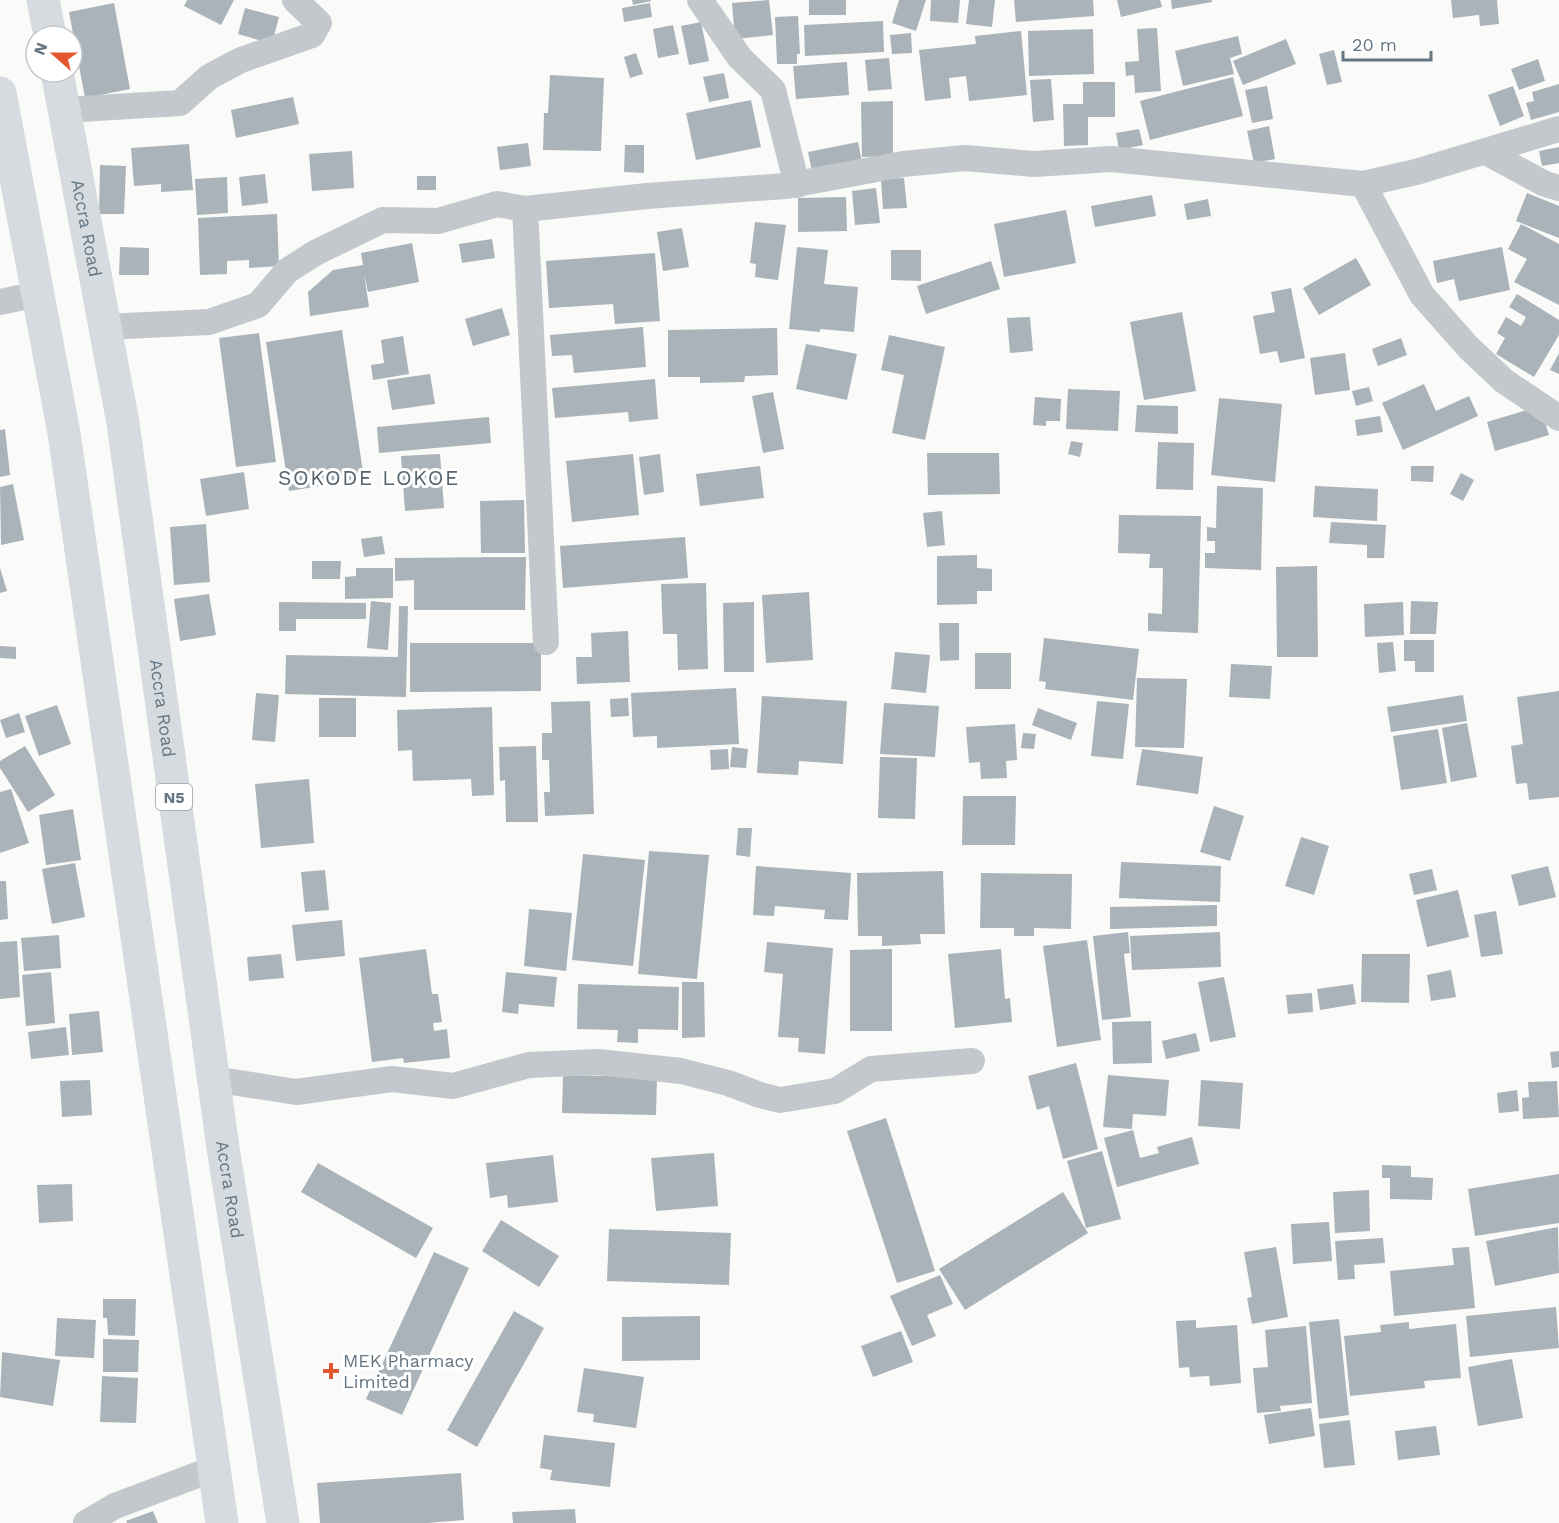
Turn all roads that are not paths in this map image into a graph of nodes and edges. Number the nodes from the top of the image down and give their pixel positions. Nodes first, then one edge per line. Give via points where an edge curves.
1 (43, 0) edge
2 (295, 0) edge
3 (700, 0) edge
4 (48, 24) edge
5 (59, 84) edge
6 (0, 93) edge
7 (64, 110) junction
8 (1559, 129) edge
9 (1486, 152) junction
10 (1364, 184) junction
11 (797, 185) junction
12 (1559, 188) edge
13 (525, 209) junction
14 (38, 294) junction
15 (0, 302) edge
16 (104, 327) junction
17 (1559, 418) edge
18 (546, 642) dead end
19 (972, 1061) dead end
20 (213, 1079) junction
21 (213, 1469) junction
22 (86, 1523) edge
23 (222, 1523) edge
24 (283, 1523) edge

1 - 4 main road
2 - 7 street via 319,24 312,35 241,60 209,77 180,103
3 - 11 street via 740,58 773,90
5 - 7 main road, Accra Road / N5
6 - 14 main road
7 - 16 main road, Accra Road / N5
8 - 9 street
9 - 10 street
9 - 12 street
10 - 11 street via 1111,159 1034,164 965,158 903,164
10 - 17 street via 1422,295 1503,381
11 - 13 street
13 - 16 street via 496,204 438,221 383,220 287,271 258,305 208,322
13 - 18 street
14 - 15 street
14 - 21 main road via 64,433
16 - 20 main road, Accra Road / N5 via 123,423
19 - 20 street via 871,1070 835,1091 780,1100 681,1071 598,1062 529,1065 453,1086 392,1079 296,1092
20 - 24 main road, Accra Road / N5
21 - 22 street via 115,1506
21 - 23 main road

